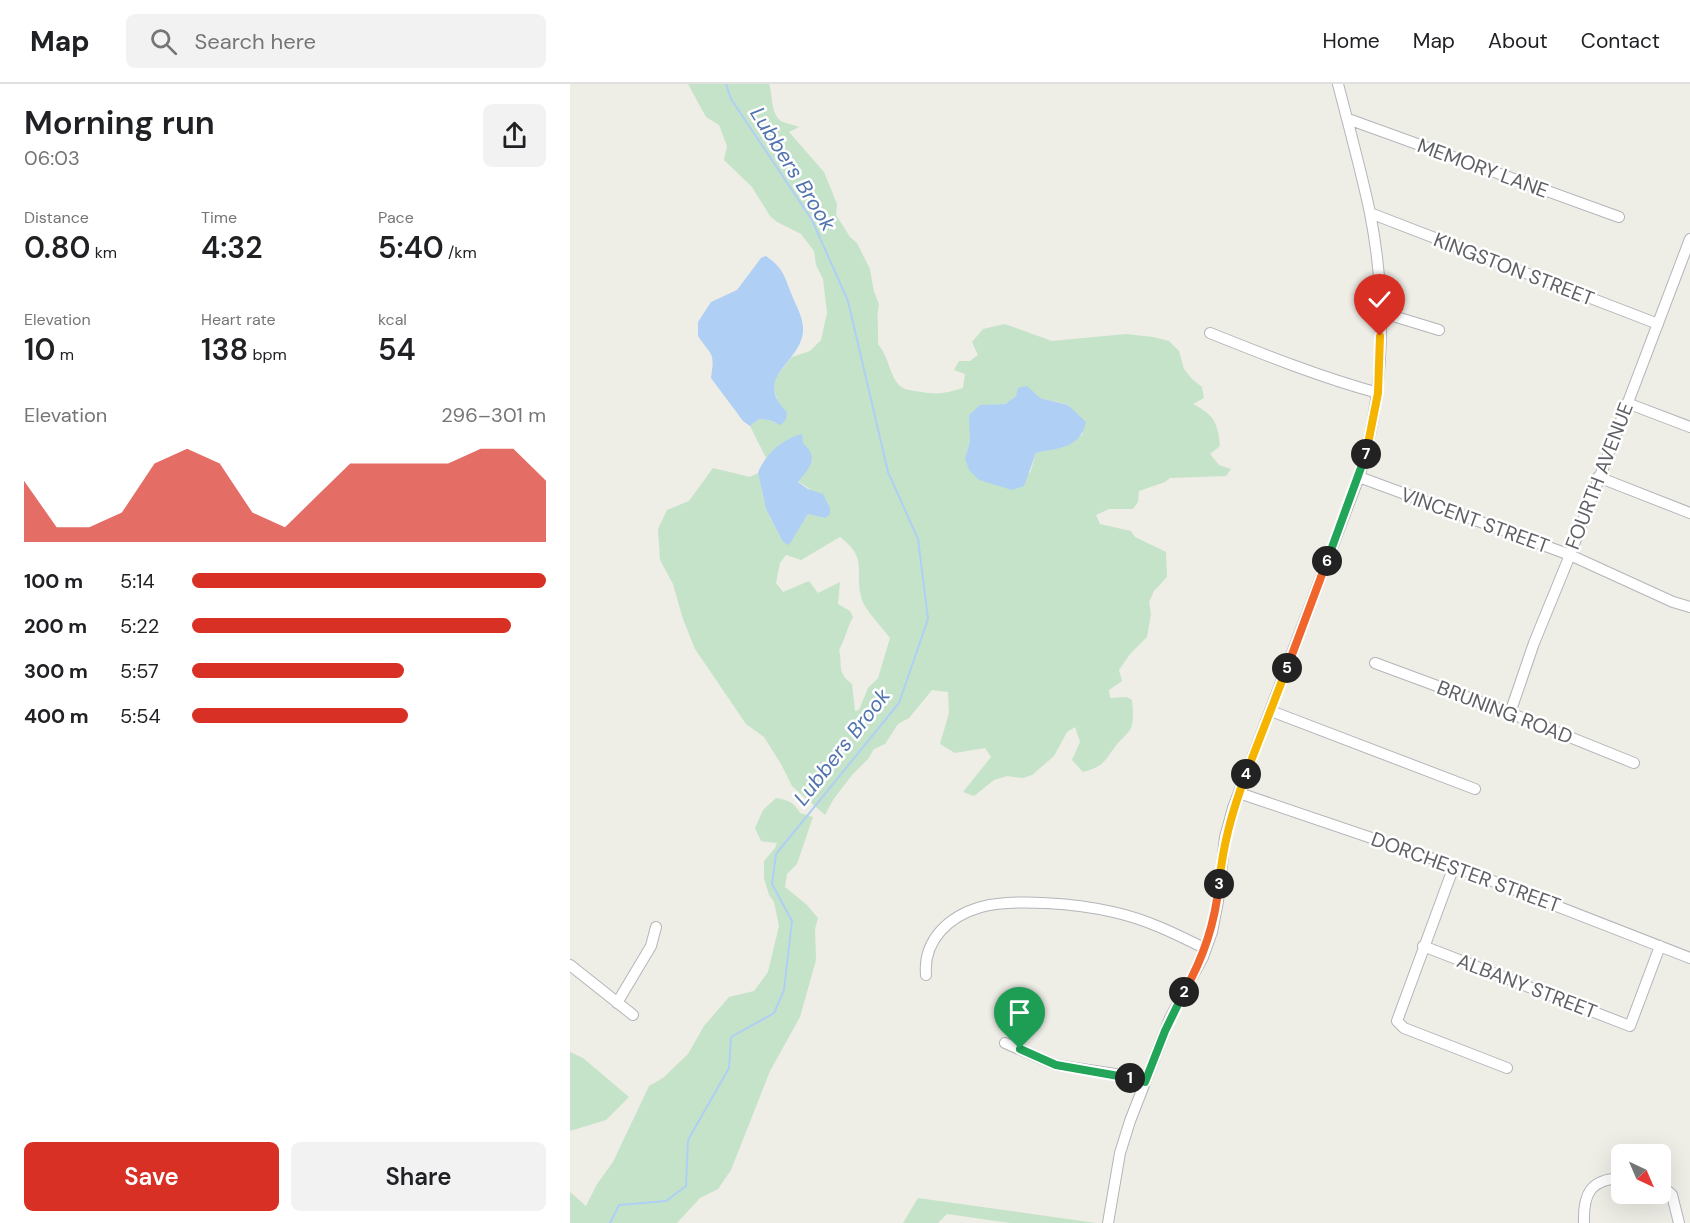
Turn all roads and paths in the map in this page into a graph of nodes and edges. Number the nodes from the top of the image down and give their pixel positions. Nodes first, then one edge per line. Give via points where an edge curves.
1 (1338, 84) edge
2 (1348, 119) junction
3 (1370, 213) junction
4 (1619, 217) dead end
5 (1689, 245) edge
6 (1380, 312) junction
7 (1658, 324) junction
8 (1439, 330) dead end
9 (1210, 333) dead end
10 (1378, 393) junction
11 (1627, 403) junction
12 (1690, 427) edge
13 (1359, 477) junction
14 (1598, 477) junction
15 (1690, 513) edge
16 (1570, 555) junction
17 (1690, 607) edge
18 (1376, 663) dead end
19 (1271, 711) junction
20 (1510, 713) junction
21 (1634, 763) dead end
22 (1475, 789) dead end
23 (1239, 793) junction
24 (1454, 866) junction
25 (656, 927) dead end
26 (1423, 946) junction
27 (1660, 946) junction
28 (1206, 948) junction
29 (1690, 958) edge
30 (570, 965) edge
31 (926, 975) dead end
32 (617, 1003) junction
33 (633, 1015) dead end
34 (1005, 1043) dead end
35 (1507, 1068) dead end
36 (1145, 1082) junction
37 (1611, 1179) edge
38 (1671, 1194) edge
39 (1108, 1223) edge
40 (1584, 1223) edge
41 (1678, 1223) edge

1 - 2 street
2 - 3 street
2 - 4 street, MEMORY LANE
3 - 6 street
3 - 7 street, KINGSTON STREET
5 - 7 street, FOURTH AVENUE
6 - 8 street
6 - 10 street
7 - 11 street, FOURTH AVENUE
9 - 10 street
10 - 13 street
11 - 12 street
11 - 14 street, FOURTH AVENUE
13 - 16 street, VINCENT STREET
13 - 19 street
14 - 15 street
14 - 16 street, FOURTH AVENUE
16 - 17 street, VINCENT STREET
16 - 20 street, FOURTH AVENUE
18 - 20 street, BRUNING ROAD
19 - 22 street
19 - 23 street
20 - 21 street, BRUNING ROAD
23 - 24 street, DORCHESTER STREET
23 - 28 street via 1221,859 1216,911
24 - 26 street
24 - 27 street, DORCHESTER STREET
25 - 32 street via 651,946
26 - 27 street, ALBANY STREET via 1630,1026
26 - 35 street via 1398,1023
27 - 29 street, DORCHESTER STREET
28 - 31 street via 1147,921 1114,912 1000,904 980,907 948,924 928,949
28 - 36 street via 1170,1018
30 - 32 street
32 - 33 street
34 - 36 street via 1056,1065
36 - 39 street via 1120,1153
37 - 40 street via 1592,1187 1586,1198
38 - 41 street

